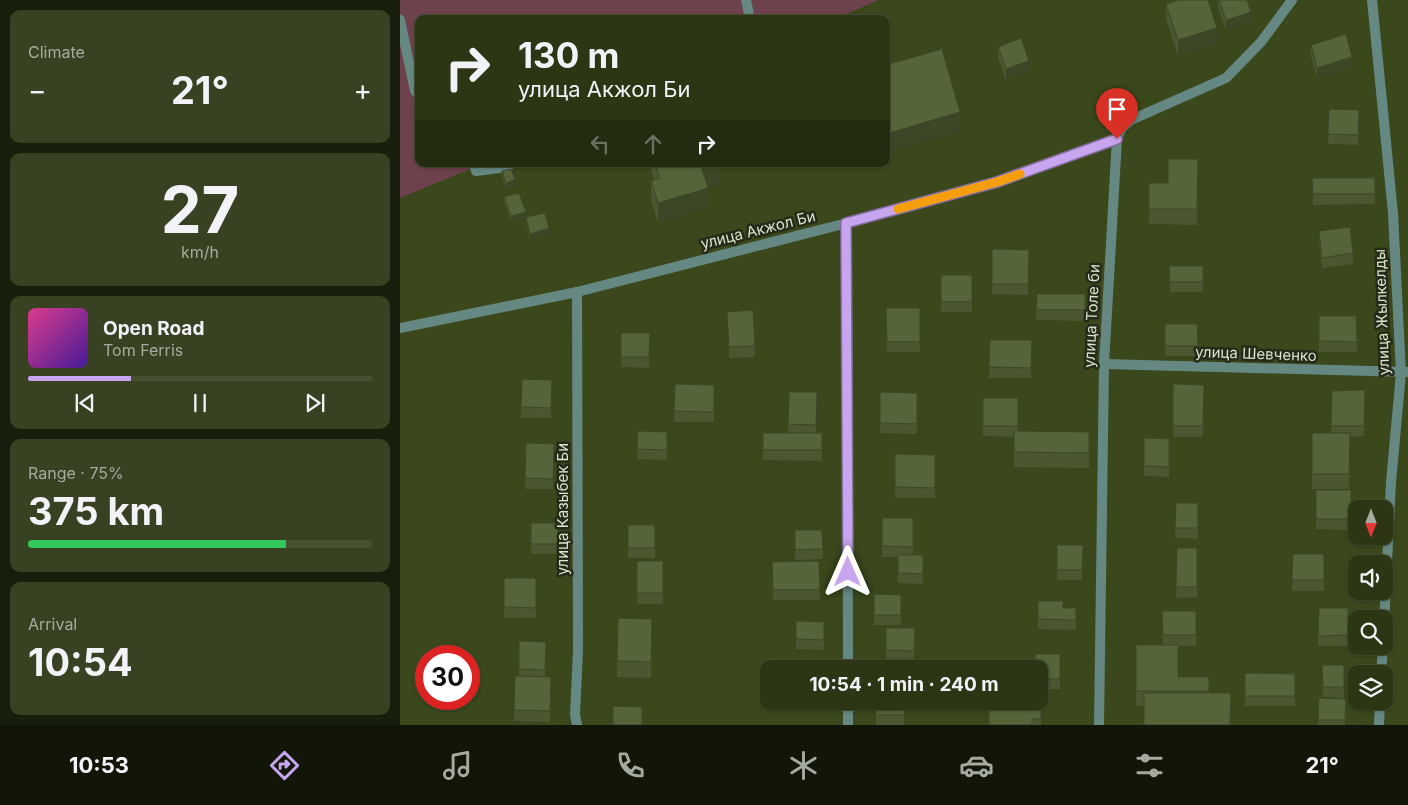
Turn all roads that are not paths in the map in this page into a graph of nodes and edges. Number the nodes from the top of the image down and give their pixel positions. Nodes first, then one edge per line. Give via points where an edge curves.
1 (746, 0) edge
2 (1292, 0) edge
3 (1372, 0) edge
4 (749, 15) edge
5 (400, 20) edge
6 (415, 91) edge
7 (1117, 139) junction
8 (475, 167) edge
9 (502, 167) edge
10 (846, 223) junction
11 (577, 292) junction
12 (400, 328) edge
13 (1104, 364) junction
14 (1404, 372) edge
15 (1385, 610) edge
16 (848, 660) edge
17 (848, 710) edge
18 (1380, 710) edge
19 (577, 725) edge
20 (848, 725) edge
21 (1099, 725) edge
22 (1379, 725) edge

1 - 4 street
2 - 7 street via 1261,42 1226,78 1131,120
3 - 14 street, улица Жылкелды via 1394,212
5 - 6 street
7 - 10 street, улица Акжол Би via 997,182
7 - 13 street, улица Толе би
8 - 9 street via 476,171
10 - 11 street, улица Акжол Би
10 - 16 street
11 - 12 street, улица Акжол Би
11 - 19 street, улица Казыбек Би
13 - 14 street, улица Шевченко
13 - 21 street, улица Толе би
14 - 15 street, улица Жылкелды via 1391,482
17 - 20 street
18 - 22 street

